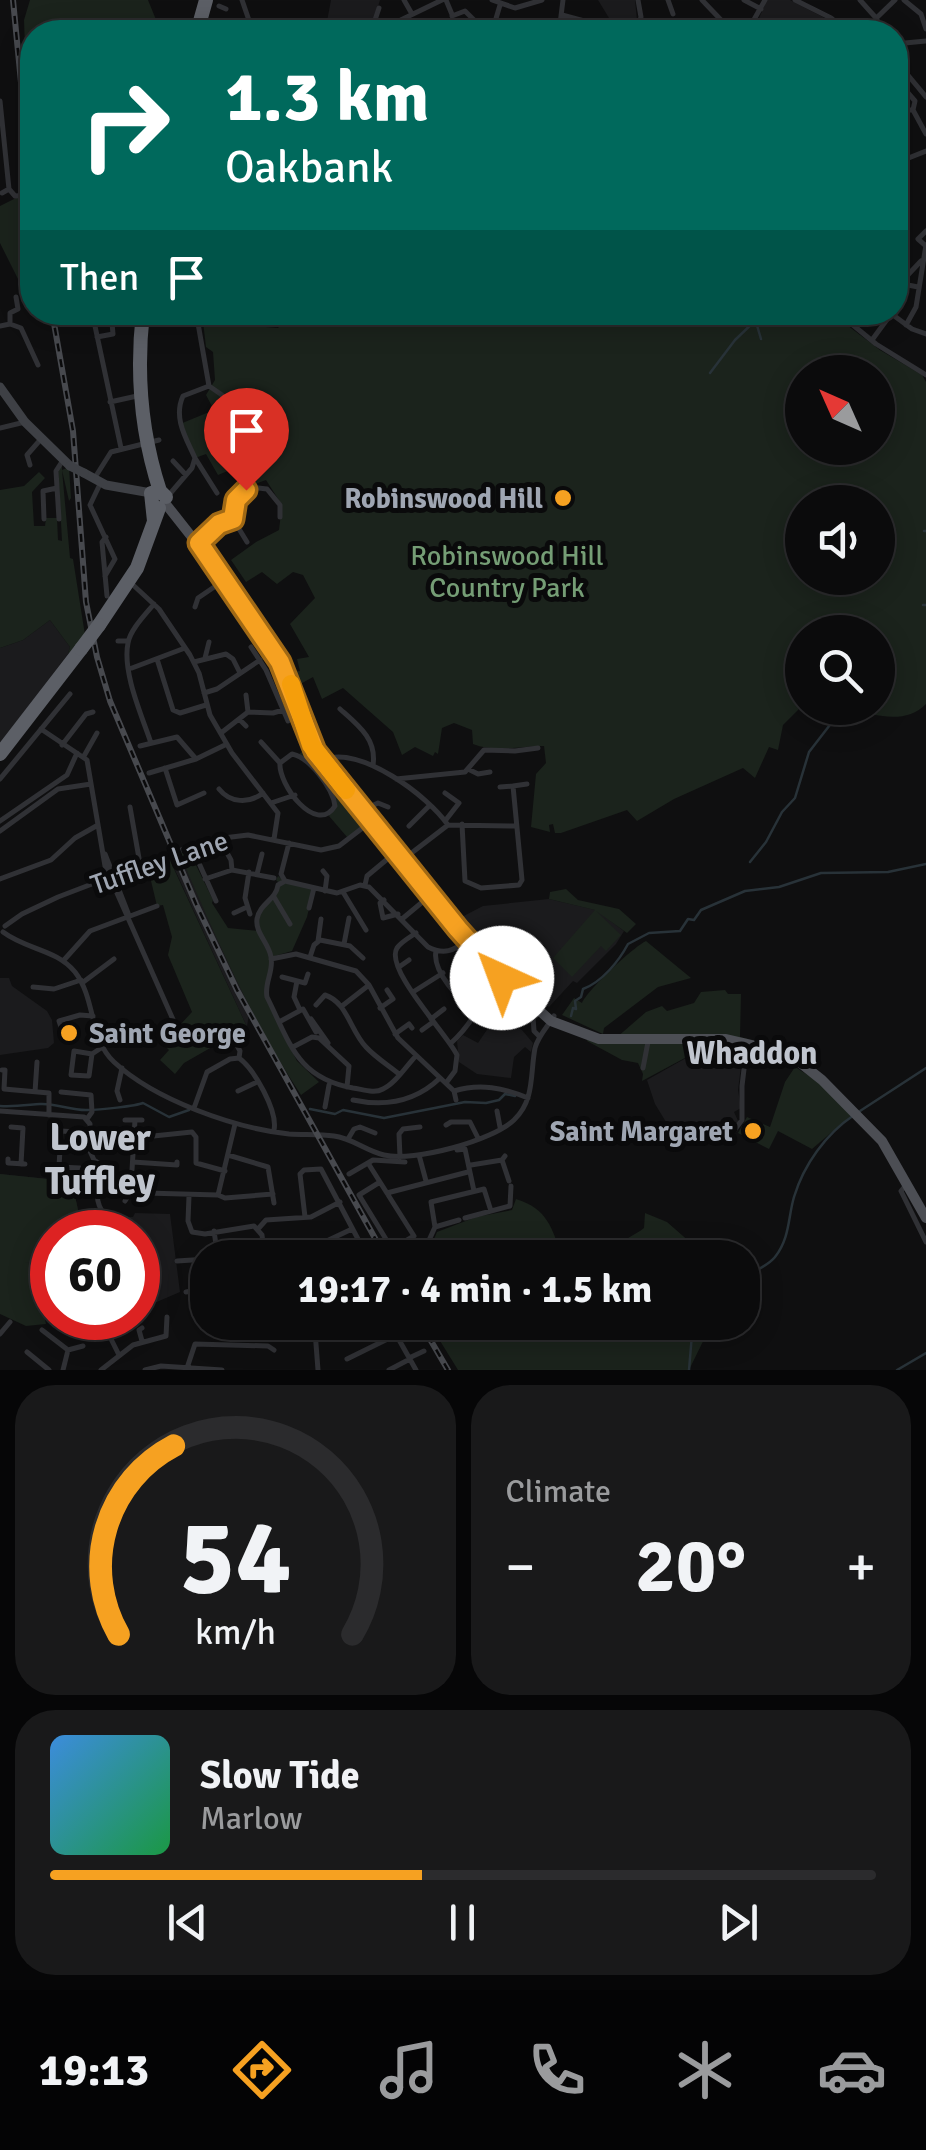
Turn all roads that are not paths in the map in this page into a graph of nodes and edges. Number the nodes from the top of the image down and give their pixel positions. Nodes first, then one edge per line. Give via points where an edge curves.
1 (404, 0) edge
2 (444, 0) edge
3 (492, 0) edge
4 (542, 0) edge
5 (563, 0) edge
6 (668, 0) edge
7 (702, 0) edge
8 (744, 0) edge
9 (765, 0) edge
10 (860, 0) edge
11 (895, 0) edge
12 (904, 0) edge
13 (798, 1) edge
14 (500, 5) junction
15 (378, 8) dead end
16 (761, 9) junction
17 (412, 14) junction
18 (673, 14) dead end
19 (562, 15) junction
20 (452, 16) junction
21 (877, 19) joint
22 (375, 20) edge
23 (402, 20) edge
24 (454, 20) edge
25 (474, 20) dead end
26 (496, 20) edge
27 (561, 20) edge
28 (586, 20) edge
29 (720, 20) edge
30 (754, 20) edge
31 (833, 20) edge
32 (926, 36) edge
33 (908, 75) edge
34 (908, 92) edge
35 (926, 97) edge
36 (0, 100) edge
37 (908, 110) edge
38 (912, 110) junction
39 (926, 115) edge
40 (918, 120) junction
41 (926, 134) edge
42 (6, 191) edge
43 (926, 231) edge
44 (926, 245) edge
45 (923, 264) edge
46 (921, 284) edge
47 (16, 297) dead end
48 (917, 302) junction
49 (926, 303) edge
50 (908, 321) edge
51 (10, 324) junction
52 (95, 325) edge
53 (112, 325) edge
54 (143, 325) edge
55 (199, 325) edge
56 (853, 325) edge
57 (882, 325) edge
58 (906, 325) edge
59 (0, 326) edge
60 (926, 334) edge
61 (97, 337) junction
62 (872, 341) junction
63 (38, 365) dead end
64 (926, 374) edge
65 (209, 386) junction
66 (0, 387) edge
67 (140, 396) junction
68 (110, 402) junction
69 (25, 422) junction
70 (0, 428) edge
71 (42, 439) junction
72 (153, 440) junction
73 (122, 448) junction
74 (224, 449) dead end
75 (195, 458) junction
76 (173, 462) dead end
77 (66, 463) junction
78 (30, 465) dead end
79 (186, 475) junction
80 (98, 480) junction
81 (58, 488) junction
82 (218, 493) dead end
83 (158, 498) junction
84 (280, 517) dead end
85 (59, 519) dead end
86 (233, 519) junction
87 (44, 520) dead end
88 (106, 537) junction
89 (247, 542) dead end
90 (201, 546) junction
91 (191, 557) dead end
92 (105, 576) junction
93 (225, 579) junction
94 (130, 582) junction
95 (107, 596) dead end
96 (154, 604) junction
97 (197, 606) dead end
98 (128, 641) junction
99 (118, 642) dead end
100 (208, 643) dead end
101 (185, 648) junction
102 (252, 651) dead end
103 (158, 658) junction
104 (205, 658) junction
105 (260, 660) junction
106 (194, 662) junction
107 (130, 668) junction
108 (240, 673) junction
109 (204, 693) junction
110 (70, 694) dead end
111 (246, 695) dead end
112 (206, 703) junction
113 (283, 710) junction
114 (344, 710) dead end
115 (93, 712) dead end
116 (248, 712) junction
117 (238, 719) junction
118 (288, 721) dead end
119 (246, 726) dead end
120 (41, 728) junction
121 (97, 732) dead end
122 (221, 733) junction
123 (261, 742) dead end
124 (151, 743) junction
125 (227, 744) junction
126 (62, 745) junction
127 (140, 746) dead end
128 (538, 748) dead end
129 (0, 754) edge
130 (82, 756) junction
131 (196, 759) junction
132 (323, 760) junction
133 (280, 763) junction
134 (373, 765) junction
135 (164, 768) junction
136 (470, 770) junction
137 (490, 772) dead end
138 (149, 773) dead end
139 (67, 775) junction
140 (0, 779) edge
141 (396, 779) junction
142 (91, 784) junction
143 (528, 784) dead end
144 (513, 786) junction
145 (63, 787) junction
146 (500, 787) dead end
147 (219, 789) dead end
148 (204, 793) dead end
149 (263, 793) junction
150 (446, 793) dead end
151 (295, 794) junction
152 (28, 800) junction
153 (271, 803) junction
154 (387, 805) dead end
155 (430, 805) junction
156 (34, 807) junction
157 (132, 808) dead end
158 (363, 810) junction
159 (0, 821) edge
160 (372, 821) junction
161 (446, 823) junction
162 (462, 824) junction
163 (98, 825) junction
164 (410, 826) dead end
165 (516, 826) junction
166 (0, 832) edge
167 (274, 839) junction
168 (288, 843) junction
169 (222, 844) dead end
170 (262, 854) dead end
171 (193, 856) dead end
172 (402, 863) junction
173 (140, 864) junction
174 (232, 870) junction
175 (249, 872) junction
176 (258, 874) junction
177 (328, 874) dead end
178 (112, 876) junction
179 (205, 878) junction
180 (0, 879) edge
181 (280, 879) junction
182 (426, 880) dead end
183 (365, 886) junction
184 (314, 888) junction
185 (325, 891) junction
186 (343, 892) junction
187 (436, 895) junction
188 (274, 897) junction
189 (384, 900) junction
190 (216, 902) dead end
191 (156, 906) dead end
192 (309, 908) dead end
193 (234, 913) dead end
194 (128, 915) junction
195 (444, 916) junction
196 (400, 917) junction
197 (349, 918) dead end
198 (319, 921) dead end
199 (290, 924) dead end
200 (2, 929) edge
201 (366, 930) dead end
202 (270, 931) dead end
203 (416, 933) junction
204 (261, 936) junction
205 (318, 941) junction
206 (344, 945) junction
207 (467, 945) junction
208 (436, 952) junction
209 (113, 957) dead end
210 (310, 957) junction
211 (365, 958) dead end
212 (410, 959) dead end
213 (64, 960) junction
214 (272, 960) junction
215 (399, 967) junction
216 (492, 971) junction
217 (442, 973) junction
218 (308, 974) dead end
219 (282, 977) dead end
220 (462, 977) dead end
221 (297, 981) junction
222 (82, 982) junction
223 (369, 985) junction
224 (450, 985) junction
225 (33, 987) dead end
226 (387, 990) dead end
227 (413, 992) junction
228 (508, 993) dead end
229 (316, 1005) dead end
230 (342, 1006) junction
231 (379, 1008) junction
232 (445, 1008) dead end
233 (522, 1009) dead end
234 (303, 1010) junction
235 (476, 1010) junction
236 (93, 1016) junction
237 (553, 1019) junction
238 (432, 1021) junction
239 (279, 1022) junction
240 (175, 1024) dead end
241 (61, 1027) dead end
242 (412, 1028) dead end
243 (423, 1030) dead end
244 (316, 1032) dead end
245 (395, 1034) junction
246 (540, 1037) junction
247 (233, 1039) dead end
248 (648, 1040) junction
249 (452, 1043) junction
250 (747, 1043) junction
251 (102, 1047) junction
252 (293, 1047) junction
253 (330, 1050) junction
254 (92, 1054) junction
255 (416, 1056) junction
256 (239, 1058) junction
257 (38, 1062) dead end
258 (122, 1068) junction
259 (644, 1068) dead end
260 (2, 1070) edge
261 (399, 1074) junction
262 (441, 1078) junction
263 (257, 1082) junction
264 (330, 1084) junction
265 (347, 1087) junction
266 (238, 1091) dead end
267 (454, 1091) junction
268 (35, 1092) junction
269 (61, 1092) dead end
270 (528, 1098) junction
271 (120, 1100) dead end
272 (353, 1100) dead end
273 (456, 1100) dead end
274 (326, 1106) dead end
275 (194, 1108) junction
276 (50, 1109) junction
277 (0, 1111) edge
278 (19, 1112) junction
279 (90, 1113) junction
280 (498, 1113) dead end
281 (70, 1116) junction
282 (125, 1120) dead end
283 (235, 1124) junction
284 (445, 1125) dead end
285 (420, 1126) dead end
286 (501, 1129) junction
287 (273, 1131) junction
288 (373, 1134) dead end
289 (134, 1138) junction
290 (478, 1138) junction
291 (348, 1139) junction
292 (726, 1140) dead end
293 (456, 1150) dead end
294 (228, 1155) junction
295 (420, 1155) junction
296 (8, 1159) dead end
297 (403, 1160) junction
298 (133, 1162) junction
299 (177, 1162) dead end
300 (368, 1163) junction
301 (97, 1164) junction
302 (78, 1167) dead end
303 (469, 1168) junction
304 (225, 1171) junction
305 (349, 1174) dead end
306 (106, 1176) junction
307 (127, 1178) junction
308 (426, 1181) junction
309 (380, 1182) junction
310 (134, 1185) junction
311 (906, 1185) junction
312 (474, 1192) junction
313 (387, 1193) junction
314 (273, 1194) junction
315 (218, 1195) junction
316 (189, 1196) junction
317 (124, 1201) dead end
318 (340, 1202) junction
319 (274, 1204) dead end
320 (102, 1210) edge
321 (492, 1211) junction
322 (305, 1218) junction
323 (926, 1218) edge
324 (434, 1226) junction
325 (258, 1229) junction
326 (353, 1229) junction
327 (214, 1232) junction
328 (414, 1236) junction
329 (216, 1240) edge
330 (263, 1240) edge
331 (329, 1240) edge
332 (358, 1240) edge
333 (422, 1240) edge
334 (429, 1240) edge
335 (926, 1242) edge
336 (190, 1261) edge
337 (182, 1262) dead end
338 (190, 1291) edge
339 (186, 1292) dead end
340 (167, 1317) dead end
341 (56, 1340) edge
342 (112, 1340) edge
343 (316, 1340) edge
344 (385, 1340) edge
345 (400, 1340) edge
346 (142, 1341) joint
347 (83, 1346) dead end
348 (68, 1350) junction
349 (274, 1350) dead end
350 (424, 1350) dead end
351 (28, 1352) dead end
352 (119, 1355) junction
353 (347, 1359) dead end
354 (410, 1359) junction
355 (187, 1368) edge
356 (48, 1370) edge
357 (63, 1370) edge
358 (101, 1370) edge
359 (145, 1370) edge
360 (222, 1370) edge
361 (318, 1370) edge
362 (388, 1370) edge
363 (416, 1370) edge

1 - 17 street
2 - 17 street
2 - 20 street
3 - 14 street
4 - 14 street via 524,8
5 - 19 street
6 - 18 street
7 - 29 street
8 - 16 street
9 - 16 street
10 - 21 street
11 - 21 street
12 - 32 street via 922,14
13 - 31 street
14 - 26 street
15 - 22 street
16 - 30 street
17 - 23 street
19 - 27 street
19 - 28 street
20 - 24 street
20 - 25 street via 465,10
33 - 35 street
34 - 38 street
36 - 42 street
37 - 38 street
38 - 40 street
39 - 40 street
40 - 41 street
43 - 44 street via 918,239
44 - 45 street
45 - 46 street
46 - 48 street
47 - 51 street
48 - 49 street
48 - 50 street
51 - 59 street
51 - 63 street via 20,328
52 - 61 street
53 - 61 street via 113,335
54 - 67 highway
55 - 65 street
56 - 62 street
57 - 62 street
58 - 60 street
61 - 68 street
62 - 64 street
65 - 74 street via 222,395 229,432
65 - 75 street via 179,403
66 - 69 main road
67 - 68 street
67 - 72 highway
68 - 73 street
69 - 70 street
69 - 71 main road
71 - 77 main road
71 - 78 street via 27,455
72 - 73 street
72 - 83 highway
73 - 80 street via 106,456
75 - 79 street
75 - 82 street
76 - 79 street
77 - 80 main road, bridge
77 - 81 street via 57,467
79 - 83 street
80 - 83 main road
80 - 88 street via 90,506
81 - 85 street
81 - 87 street via 43,491
83 - 90 main road
83 - 94 highway
84 - 86 street via 280,505 266,489 250,488 236,500
86 - 89 street
86 - 90 street via 219,524
88 - 92 street
88 - 92 street via 116,559
90 - 91 street
90 - 93 main road
92 - 95 street
93 - 97 street via 198,598
93 - 132 main road via 280,662 308,739
94 - 96 street
94 - 129 highway, bridge
96 - 98 street
96 - 101 street
98 - 99 street
98 - 107 street
100 - 104 street
101 - 103 street
101 - 106 street
102 - 105 street
103 - 107 street
103 - 112 street via 173,710
104 - 106 street
104 - 108 street via 226,654
105 - 108 street
105 - 113 street
106 - 109 street
107 - 124 street
108 - 109 street
109 - 112 street
110 - 120 street
111 - 116 street
112 - 122 street
113 - 116 street
113 - 118 street
114 - 134 street via 367,735
115 - 126 street
116 - 117 street
117 - 119 street
117 - 122 street
120 - 126 street
120 - 140 street
121 - 130 street
122 - 125 street
123 - 133 street
124 - 127 street
124 - 131 street via 178,737
125 - 131 street
125 - 149 street
126 - 130 street
128 - 136 street via 492,750 476,756
130 - 139 street
130 - 142 street
131 - 135 street
132 - 134 street via 336,756
132 - 158 main road
133 - 151 street via 280,775
133 - 151 street via 302,756 333,794 334,806 316,817
134 - 141 street
135 - 138 street
135 - 148 street via 178,805
136 - 137 street
136 - 141 street
139 - 145 street
139 - 152 street
141 - 155 street
142 - 145 street
142 - 163 street
143 - 144 street
144 - 146 street
144 - 165 street
145 - 156 street
147 - 149 street via 233,800
149 - 153 street
150 - 161 street via 459,803
151 - 153 street
152 - 156 street
152 - 159 street
153 - 167 street via 279,818
154 - 158 street
155 - 161 street
155 - 164 street
156 - 166 street
157 - 173 street
158 - 160 main road
160 - 168 street, Tuffley Lane via 330,849
160 - 172 main road
161 - 162 street
161 - 172 street
162 - 165 street
162 - 165 street via 462,875 481,888 521,882
163 - 178 street
163 - 180 street via 51,860
167 - 168 street, Tuffley Lane
167 - 173 street, Tuffley Lane via 221,837
168 - 181 street
169 - 174 street
170 - 176 street
171 - 179 street
172 - 183 street via 391,856 367,876
172 - 187 main road
173 - 178 street, Tuffley Lane
174 - 175 street
174 - 179 street
175 - 176 street
175 - 193 street via 249,910
176 - 181 street
177 - 185 street
178 - 194 street
178 - 200 street, Tuffley Lane
179 - 190 street
181 - 184 street
181 - 188 street
182 - 187 street
183 - 186 street
183 - 189 street
184 - 185 street
184 - 192 street
185 - 186 street
186 - 201 street
187 - 195 main road
188 - 199 street
188 - 204 street via 258,914
189 - 196 street
189 - 196 street via 383,918
191 - 194 street
194 - 213 street via 90,930
194 - 240 street
195 - 196 street via 426,899
195 - 207 main road
196 - 203 street
197 - 206 street
198 - 205 street
200 - 213 street via 20,944
202 - 204 street
203 - 208 street
203 - 215 street via 398,948
204 - 214 street
205 - 206 street
205 - 210 street
206 - 211 street
207 - 208 street
207 - 216 main road
208 - 217 street
209 - 222 street
210 - 214 street
210 - 223 street via 351,969
212 - 215 street
213 - 222 street
214 - 239 street via 265,990
215 - 227 street
216 - 228 street
216 - 235 street
216 - 237 main road
217 - 224 street
217 - 227 street
218 - 221 street via 305,983
219 - 221 street
220 - 224 street
221 - 234 street via 294,997
222 - 225 street via 54,990
222 - 236 street
223 - 230 street
223 - 231 street
224 - 235 street
226 - 231 street via 393,999
227 - 238 street
229 - 230 street via 327,994
230 - 261 street via 365,1046
231 - 245 street
232 - 238 street
233 - 246 street via 534,1018
234 - 239 street
234 - 244 street
234 - 253 street
235 - 249 street
236 - 241 street via 59,1021
236 - 251 street
237 - 246 street
237 - 248 main road via 616,1040
238 - 243 street
238 - 249 street
239 - 252 street
242 - 245 street
245 - 255 street
246 - 270 street
247 - 256 street
248 - 250 main road
248 - 259 street
249 - 262 street via 457,1064
250 - 292 street via 742,1120
250 - 311 main road via 788,1056 822,1080 882,1140
251 - 254 street
251 - 258 street
252 - 253 street via 316,1037
252 - 264 street via 312,1074
253 - 265 street via 349,1066
254 - 254 street via 88,1076 70,1076 74,1050
255 - 261 street
255 - 262 street
256 - 263 street
256 - 275 street via 204,1075
257 - 268 street
258 - 271 street
258 - 275 street
260 - 268 street via 4,1089
261 - 265 street via 381,1090
262 - 267 street
262 - 272 street via 396,1102
263 - 266 street
263 - 287 street via 275,1116
264 - 265 street
264 - 274 street
267 - 270 street via 506,1088
267 - 273 street
268 - 276 street via 49,1093
269 - 279 street via 91,1094
270 - 286 street
275 - 283 street
276 - 278 street
276 - 281 street
277 - 278 street
278 - 296 street via 14,1128 24,1128 23,1164
279 - 281 street
279 - 301 street
280 - 286 street
281 - 302 street via 73,1132 61,1131 59,1167
282 - 289 street via 139,1120
283 - 287 street
283 - 294 street
284 - 290 street via 470,1122
285 - 297 street via 399,1134
286 - 290 street
287 - 291 street
288 - 291 street via 360,1126
289 - 298 street
289 - 304 street via 192,1132 197,1164
290 - 295 street
291 - 297 street
293 - 303 street via 465,1149
294 - 304 street
294 - 314 street via 266,1164
295 - 297 street
295 - 308 street
297 - 300 street
298 - 299 street
298 - 307 street
300 - 305 street
300 - 309 street
301 - 306 street
301 - 306 street via 94,1171
303 - 308 street
303 - 312 street
303 - 321 street via 504,1158 510,1206
304 - 315 street
306 - 307 street
306 - 320 street via 97,1200
307 - 310 street
308 - 313 street
309 - 313 street
309 - 328 street via 359,1195 392,1249
310 - 316 street via 153,1194
310 - 317 street
311 - 323 main road
311 - 335 street via 901,1191
312 - 321 street via 486,1191
312 - 324 street via 430,1202
313 - 328 street
314 - 315 street
314 - 319 street
315 - 316 street
316 - 327 street via 189,1235
318 - 322 street
318 - 322 street via 323,1170 304,1170
318 - 326 street
321 - 324 street
322 - 325 street via 266,1220
324 - 334 street
325 - 327 street
325 - 330 street
326 - 331 street
326 - 332 street
327 - 329 street
328 - 333 street
336 - 337 street
338 - 339 street
340 - 346 street via 166,1336
341 - 348 street
342 - 352 street
343 - 361 street
344 - 353 street
345 - 354 street
346 - 352 street
347 - 348 street
348 - 357 street
349 - 355 street via 194,1344
350 - 354 street
351 - 356 street
352 - 358 street
354 - 362 street
354 - 363 street
355 - 359 street
355 - 360 street

